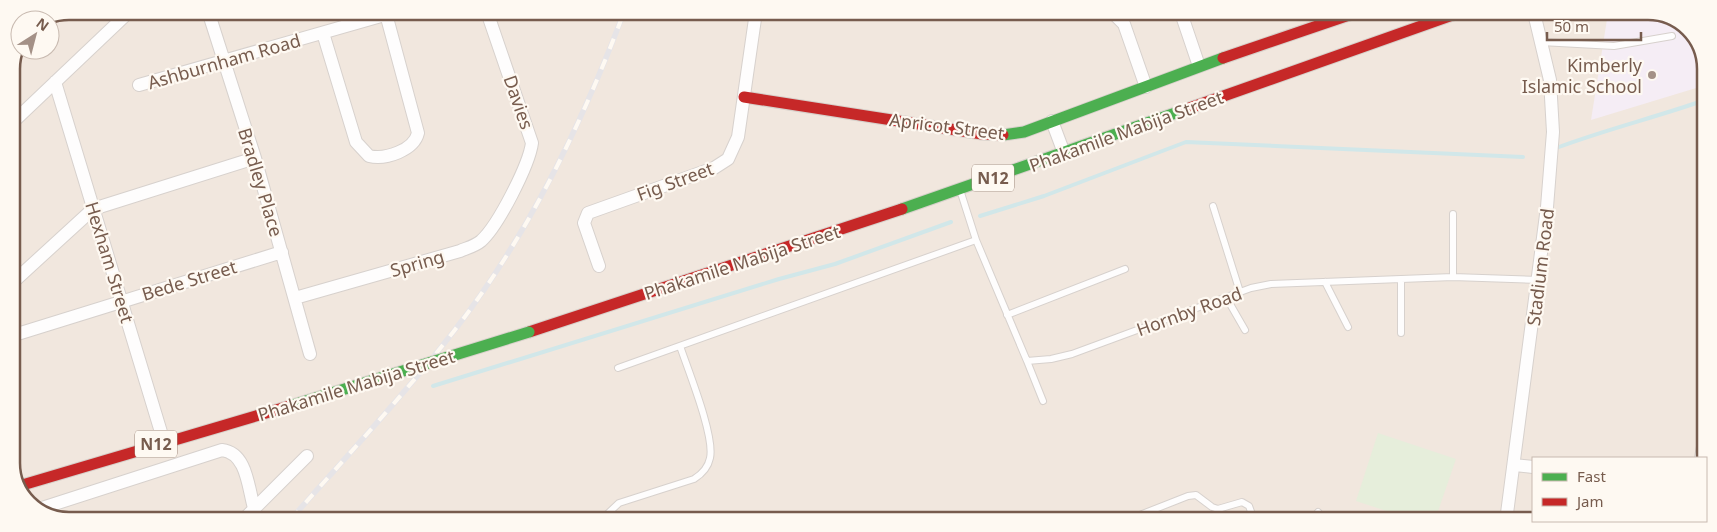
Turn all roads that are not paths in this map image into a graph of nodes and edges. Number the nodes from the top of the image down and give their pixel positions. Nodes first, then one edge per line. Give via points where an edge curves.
1 (120, 20) edge
2 (211, 20) edge
3 (366, 20) edge
4 (392, 20) edge
5 (490, 20) edge
6 (755, 20) edge
7 (1120, 20) edge
8 (1183, 20) edge
9 (1334, 20) edge
10 (1437, 20) edge
11 (1536, 20) edge
12 (322, 33) junction
13 (1672, 36) dead end
14 (1541, 42) junction
15 (223, 60) junction
16 (1199, 66) junction
17 (55, 82) junction
18 (139, 85) dead end
19 (1146, 87) junction
20 (744, 97) junction
21 (20, 115) edge
22 (1052, 121) junction
23 (1064, 153) junction
24 (254, 158) junction
25 (960, 190) junction
26 (513, 191) joint
27 (1213, 206) dead end
28 (93, 209) junction
29 (1453, 214) dead end
30 (976, 240) junction
31 (282, 252) junction
32 (599, 266) dead end
33 (1125, 269) dead end
34 (20, 276) edge
35 (1453, 277) junction
36 (1401, 278) junction
37 (1538, 280) junction
38 (1325, 282) junction
39 (1240, 292) junction
40 (1226, 297) junction
41 (295, 298) junction
42 (123, 300) junction
43 (1007, 315) junction
44 (1348, 327) dead end
45 (1245, 330) dead end
46 (20, 333) edge
47 (1401, 333) dead end
48 (680, 346) junction
49 (310, 354) dead end
50 (1027, 361) junction
51 (618, 368) dead end
52 (1042, 401) dead end
53 (164, 442) junction
54 (307, 456) dead end
55 (1515, 465) junction
56 (1532, 467) edge
57 (25, 484) edge
58 (46, 507) edge
59 (254, 508) junction
60 (250, 512) edge
61 (609, 512) edge
62 (1147, 512) edge
63 (1251, 512) edge
64 (1507, 512) edge

1 - 17 street
2 - 15 street, Bradley Place
3 - 12 street, Ashburnham Road
4 - 12 street via 418,133 416,140 406,149 382,157 369,156 356,142
5 - 26 street, Davies via 532,143 528,160
6 - 20 street, Fig Street
7 - 19 street via 1124,24
8 - 16 street
9 - 16 main road, Apricot Street
10 - 23 main road, Phakamile Mabija Street / N12
11 - 14 street, Stadium Road
12 - 15 street, Ashburnham Road
13 - 14 lane via 1614,46
14 - 37 street, Stadium Road via 1552,91 1553,132
15 - 18 street, Ashburnham Road
15 - 24 street, Bradley Place
16 - 19 main road, Apricot Street
17 - 21 street
17 - 28 street, Hexham Street
19 - 22 main road, Apricot Street
20 - 22 main road, Apricot Street via 982,134 1024,132
20 - 32 street, Fig Street via 738,138 728,159 714,168 588,213 584,224
22 - 23 street
23 - 25 main road, Phakamile Mabija Street / N12
24 - 28 street
24 - 31 street, Bradley Place
25 - 30 lane
25 - 53 main road, Phakamile Mabija Street / N12, bridge via 529,332
26 - 41 street, Spring via 491,228 476,244
27 - 39 lane
28 - 34 street
28 - 42 street, Hexham Street
29 - 35 lane
30 - 43 lane
30 - 48 lane
31 - 41 street, Bradley Place
31 - 42 street, Bede Street
33 - 43 lane
35 - 36 lane, Hornby Road
35 - 37 lane, Hornby Road
36 - 38 lane, Hornby Road
36 - 47 lane
37 - 55 street, Stadium Road
38 - 39 lane, Hornby Road via 1271,284
38 - 44 lane
39 - 40 lane, Hornby Road
40 - 45 lane
40 - 50 lane, Hornby Road via 1072,354
41 - 49 street, Bradley Place
42 - 46 street, Bede Street
42 - 53 street, Hexham Street
43 - 50 lane
48 - 51 lane
48 - 61 lane via 708,433 709,464 694,479 619,503
50 - 52 lane
53 - 57 main road, Phakamile Mabija Street / N12
54 - 59 street
55 - 56 street
55 - 64 street, Stadium Road
58 - 59 street via 222,450 231,451 239,459
59 - 60 street
62 - 63 lane via 1196,495 1218,508 1242,502

